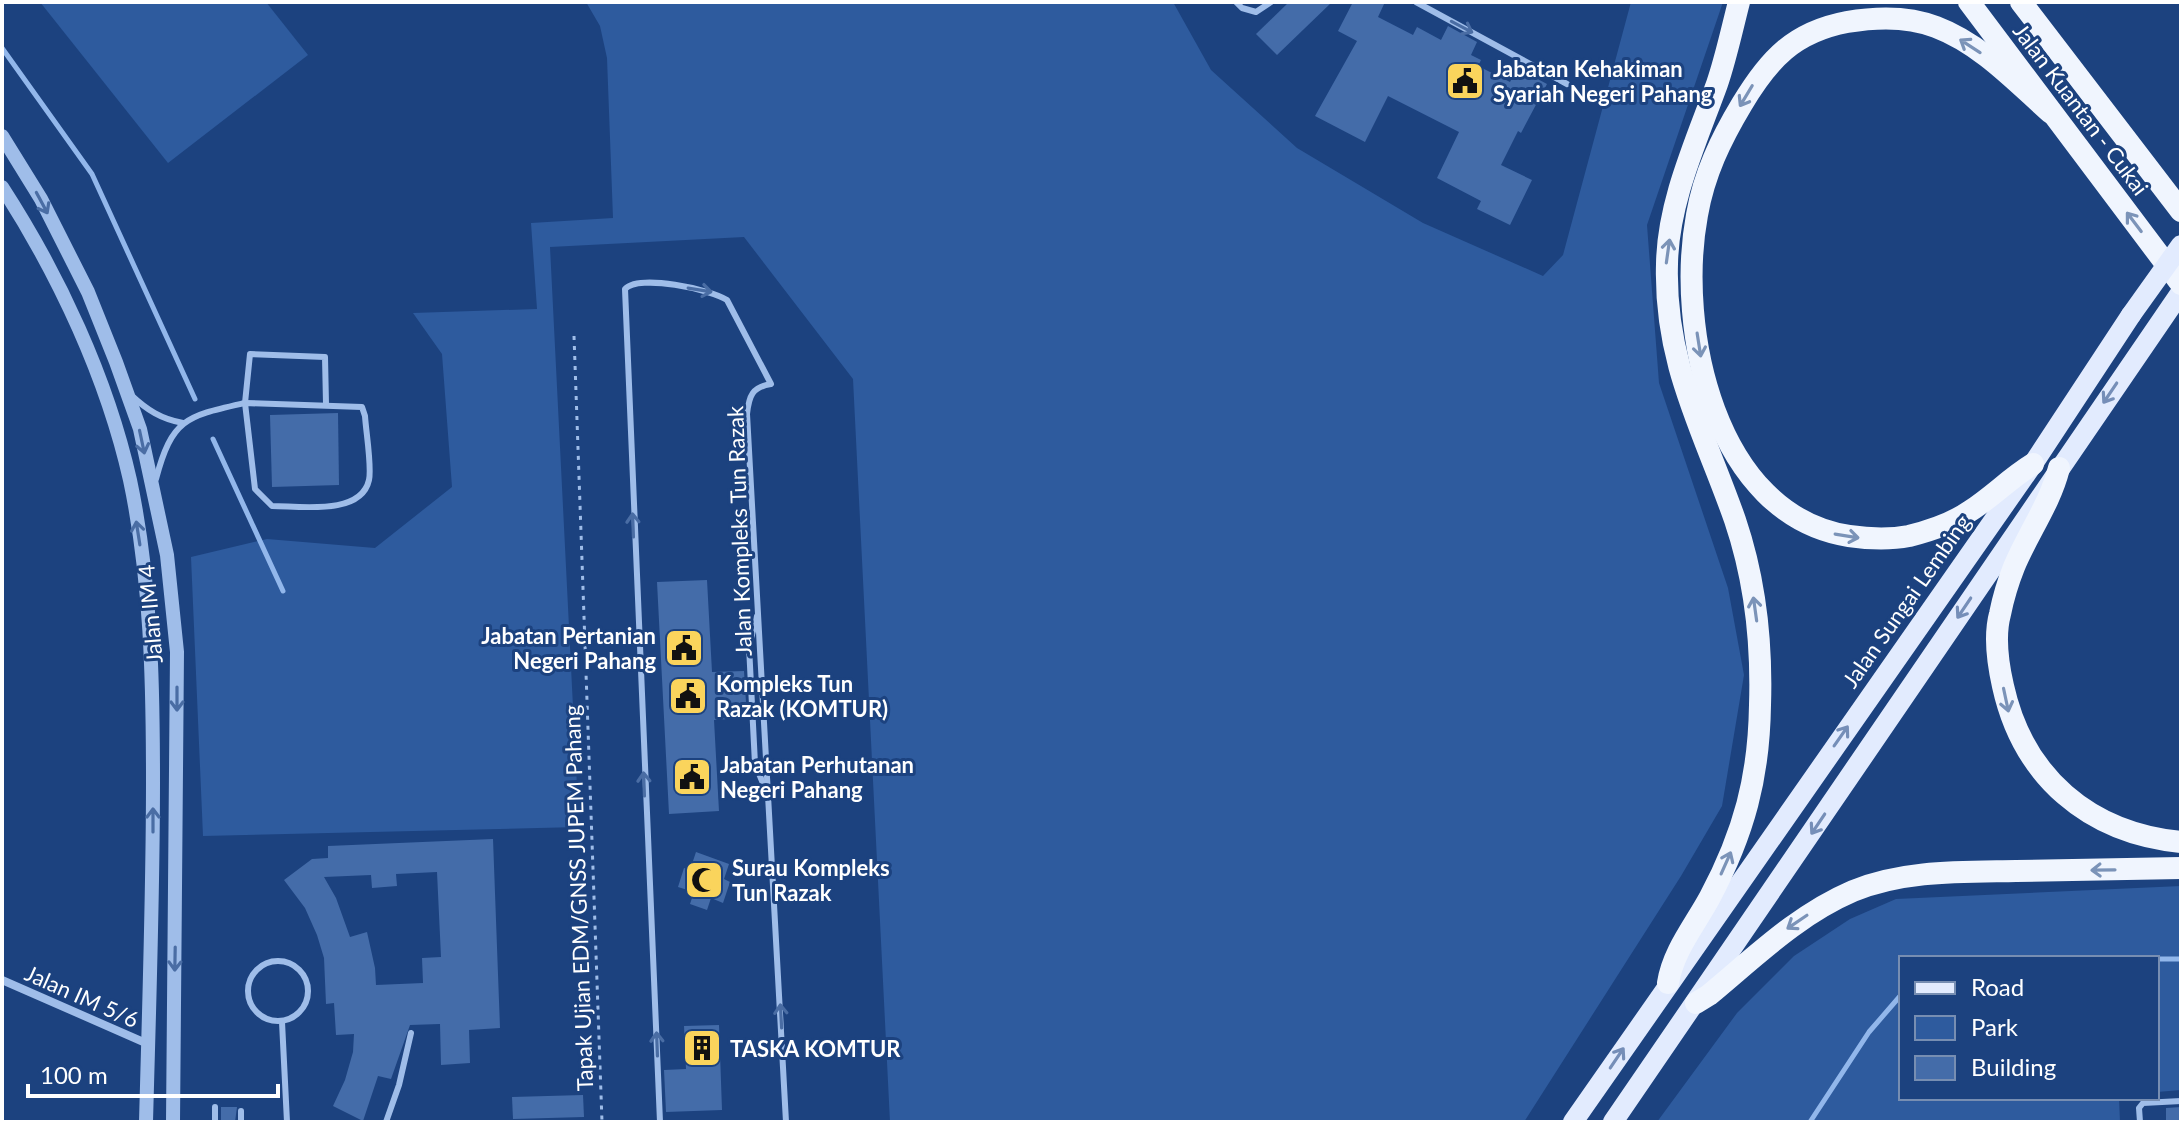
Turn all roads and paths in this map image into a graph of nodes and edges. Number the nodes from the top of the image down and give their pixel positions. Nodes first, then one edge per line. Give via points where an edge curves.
1 (1236, 2) edge
2 (1271, 2) edge
3 (1416, 2) edge
4 (1739, 2) edge
5 (1969, 2) edge
6 (2026, 6) edge
7 (1567, 84) dead end
8 (2051, 113) junction
9 (2, 136) edge
10 (2, 187) edge
11 (2181, 211) edge
12 (2181, 245) edge
13 (2181, 284) edge
14 (2181, 292) edge
15 (574, 336) dead end
16 (126, 390) junction
17 (245, 403) junction
18 (326, 404) junction
19 (183, 423) junction
20 (2033, 464) junction
21 (2059, 468) junction
22 (153, 490) junction
23 (760, 609) junction
24 (770, 800) junction
25 (2181, 842) edge
26 (153, 866) junction
27 (176, 866) junction
28 (2181, 868) edge
29 (2, 980) edge
30 (1668, 983) junction
31 (1696, 1003) junction
32 (282, 1022) junction
33 (411, 1033) dead end
34 (148, 1044) junction
35 (2181, 1101) edge
36 (215, 1107) dead end
37 (241, 1111) dead end
38 (146, 1122) edge
39 (173, 1122) edge
40 (215, 1122) edge
41 (241, 1122) edge
42 (287, 1122) edge
43 (386, 1122) edge
44 (602, 1122) edge
45 (660, 1122) edge
46 (786, 1122) edge
47 (1573, 1122) edge
48 (1613, 1122) edge
49 (2140, 1122) edge

1 - 2 lane via 1256,12
3 -> 7 lane
30 -> 4 highway via 1746,816 1758,737 1759,641 1752,585 1735,520 1680,375 1666,263 1687,166
5 - 8 highway, Jalan Kuantan - Cukai
6 - 11 highway, Jalan Kuantan - Cukai
13 -> 8 highway, Jalan Kuantan - Cukai
8 -> 20 highway via 1972,45 1935,26 1900,18 1827,26 1791,42 1755,83 1711,162 1693,247 1698,348 1715,411 1739,464 1793,518 1824,532 1867,539 1907,536 1970,511
9 -> 16 street, Jalan IM 4 via 88,292
26 -> 10 street, Jalan IM 4 via 151,658 130,480 108,401 69,309
12 - 20 main road, Jalan Sungai Lembing, bridge
14 -> 21 main road
15 - 44 path, Tapak Ujian EDM/GNSS JUPEM Pahang
16 - 19 lane via 148,410
16 -> 22 street, Jalan IM 4
17 - 18 lane
17 - 18 lane via 250,354 325,357
17 - 18 lane via 255,489 272,506 347,505 369,480 365,416 362,407
17 - 19 lane
19 - 22 lane via 167,445
30 -> 20 main road, Jalan Sungai Lembing
21 -> 25 highway via 2052,493 2013,568 1999,617 1998,664 2010,717 2031,758 2059,789 2096,817 2148,839
21 -> 31 main road
22 -> 27 street, Jalan IM 4 via 167,555 177,652
23 - 24 lane, Jalan Kompleks Tun Razak
23 - 24 lane via 749,646 755,764
45 -> 23 lane, Jalan Kompleks Tun Razak via 625,289 637,281 715,292 727,300 771,384 758,386 749,397 747,414
46 -> 24 lane, Jalan Kompleks Tun Razak
26 - 27 street
26 - 34 street, Jalan IM 4
27 -> 39 street, Jalan IM 4
28 -> 31 highway via 1903,876 1855,890 1819,908
29 - 34 street, Jalan IM 5/6
47 -> 30 main road, Jalan Sungai Lembing
31 - 48 main road
32 - 32 lane via 260,1015 248,993 257,970 281,961 303,973 308,989 300,1013
32 - 42 lane
33 - 43 lane
34 - 38 street, Jalan IM 4
35 - 49 lane via 2143,1103
36 - 40 lane
37 - 41 lane

